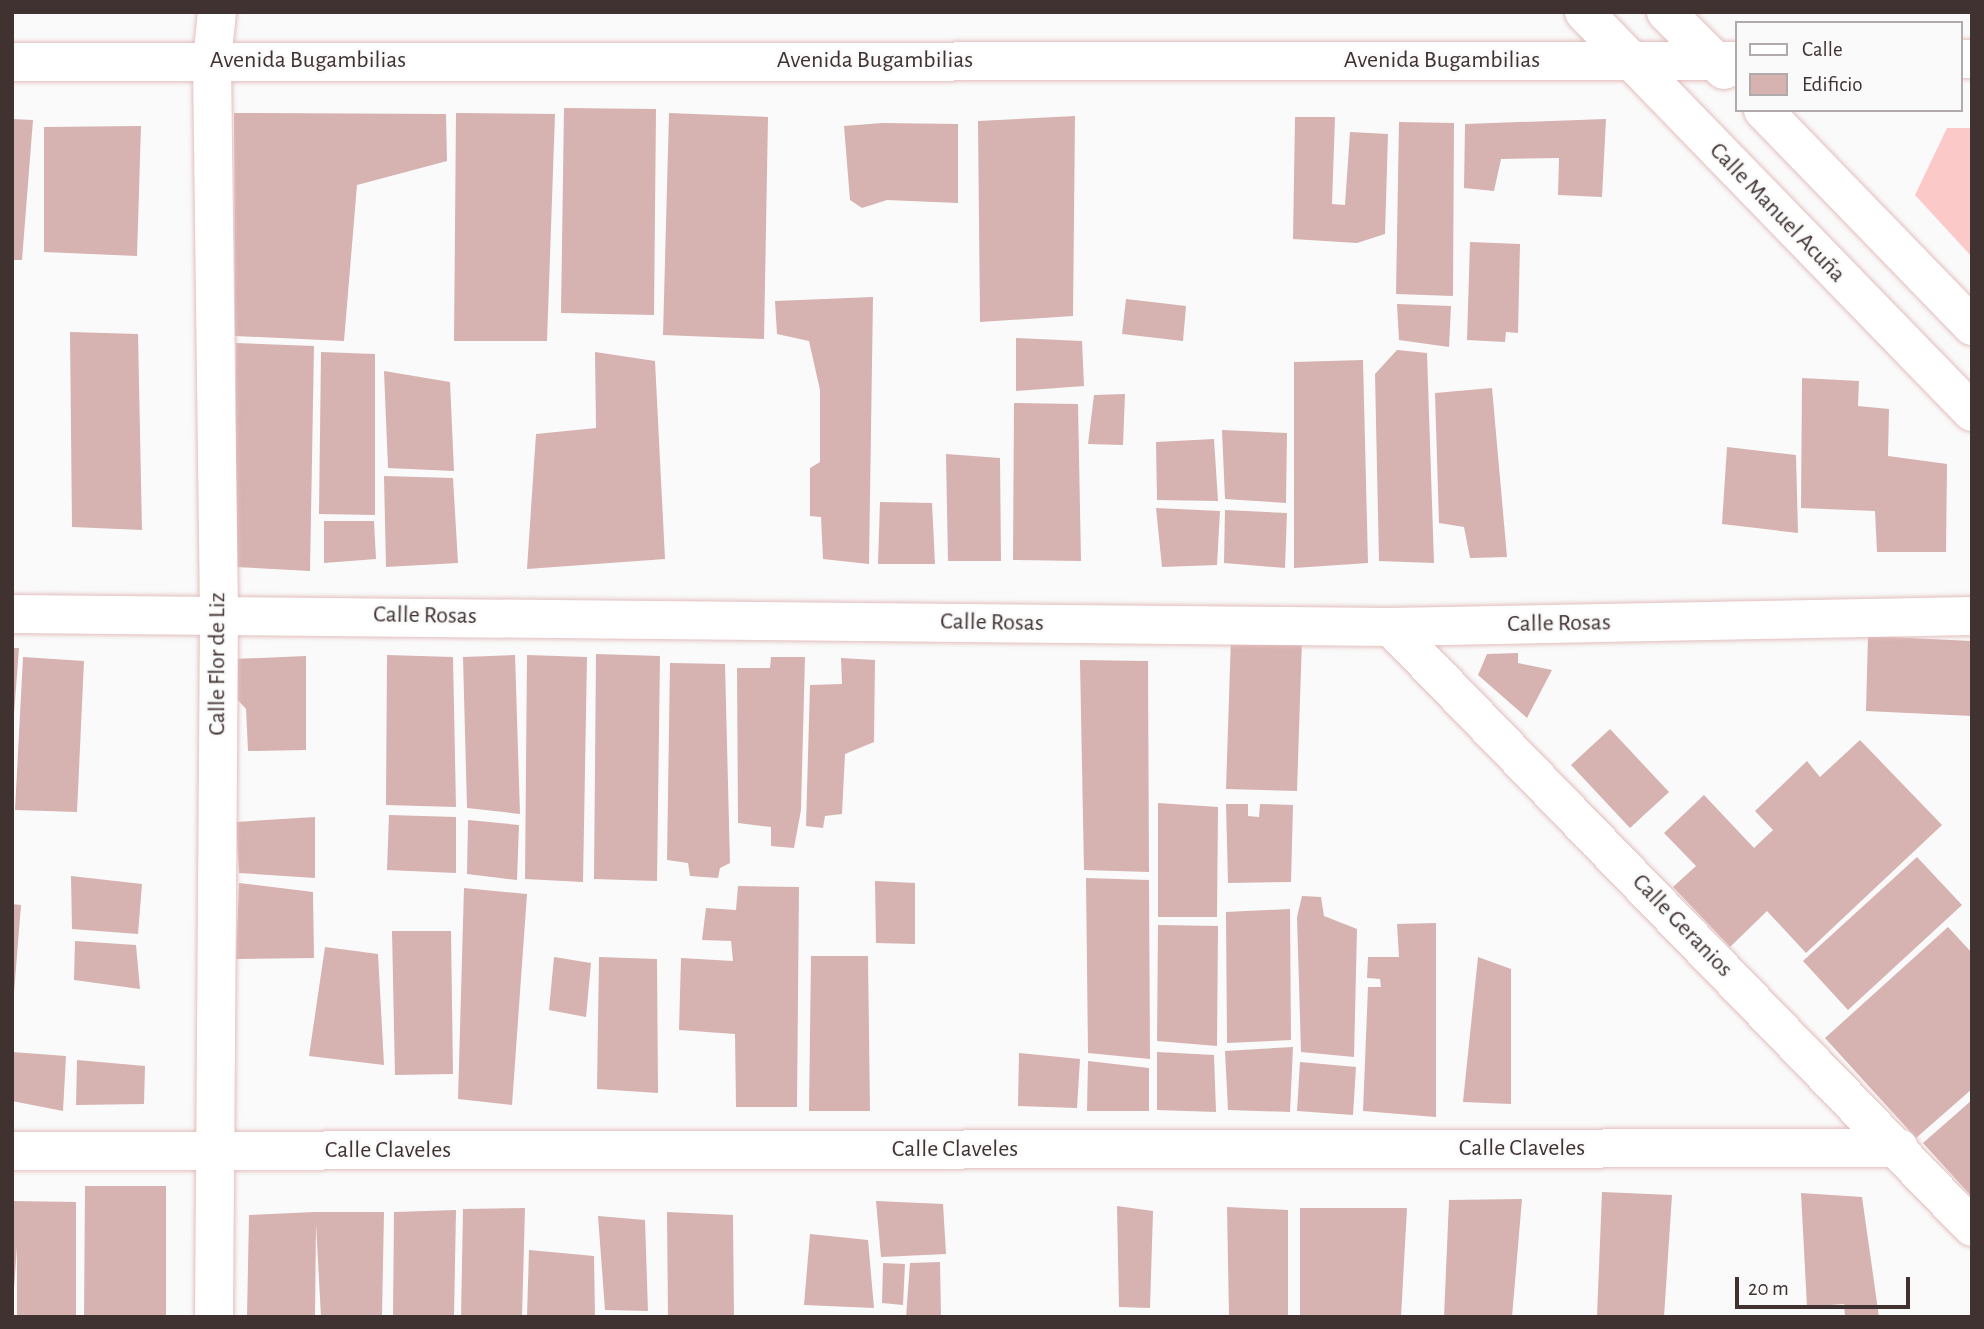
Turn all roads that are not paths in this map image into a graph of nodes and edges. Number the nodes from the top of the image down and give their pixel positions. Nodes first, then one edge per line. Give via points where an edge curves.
1 (217, 12) edge
2 (1584, 12) edge
3 (1666, 12) edge
4 (212, 61) junction
5 (1628, 61) junction
6 (12, 62) edge
7 (1730, 68) edge
8 (1765, 112) edge
9 (1972, 326) edge
10 (1972, 412) edge
11 (12, 614) edge
12 (219, 614) junction
13 (1972, 615) edge
14 (1391, 627) junction
15 (1899, 1148) junction
16 (12, 1151) edge
17 (212, 1152) junction
18 (1972, 1227) edge
19 (214, 1317) edge

1 - 4 street, Calle Flor de Liz
2 - 5 street, Calle Manuel Acuña
3 - 7 street
4 - 5 street, Avenida Bugambilias
4 - 6 street, Avenida Bugambilias
4 - 12 street, Calle Flor de Liz
5 - 7 street, Avenida Bugambilias
5 - 10 street, Calle Manuel Acuña
8 - 9 street
11 - 12 street, Calle Rosas
12 - 14 street, Calle Rosas
12 - 17 street, Calle Flor de Liz
13 - 14 street, Calle Rosas
14 - 15 street, Calle Geranios
15 - 17 street, Calle Claveles
15 - 18 street, Calle Geranios
16 - 17 street, Calle Claveles
17 - 19 street, Calle Flor de Liz

